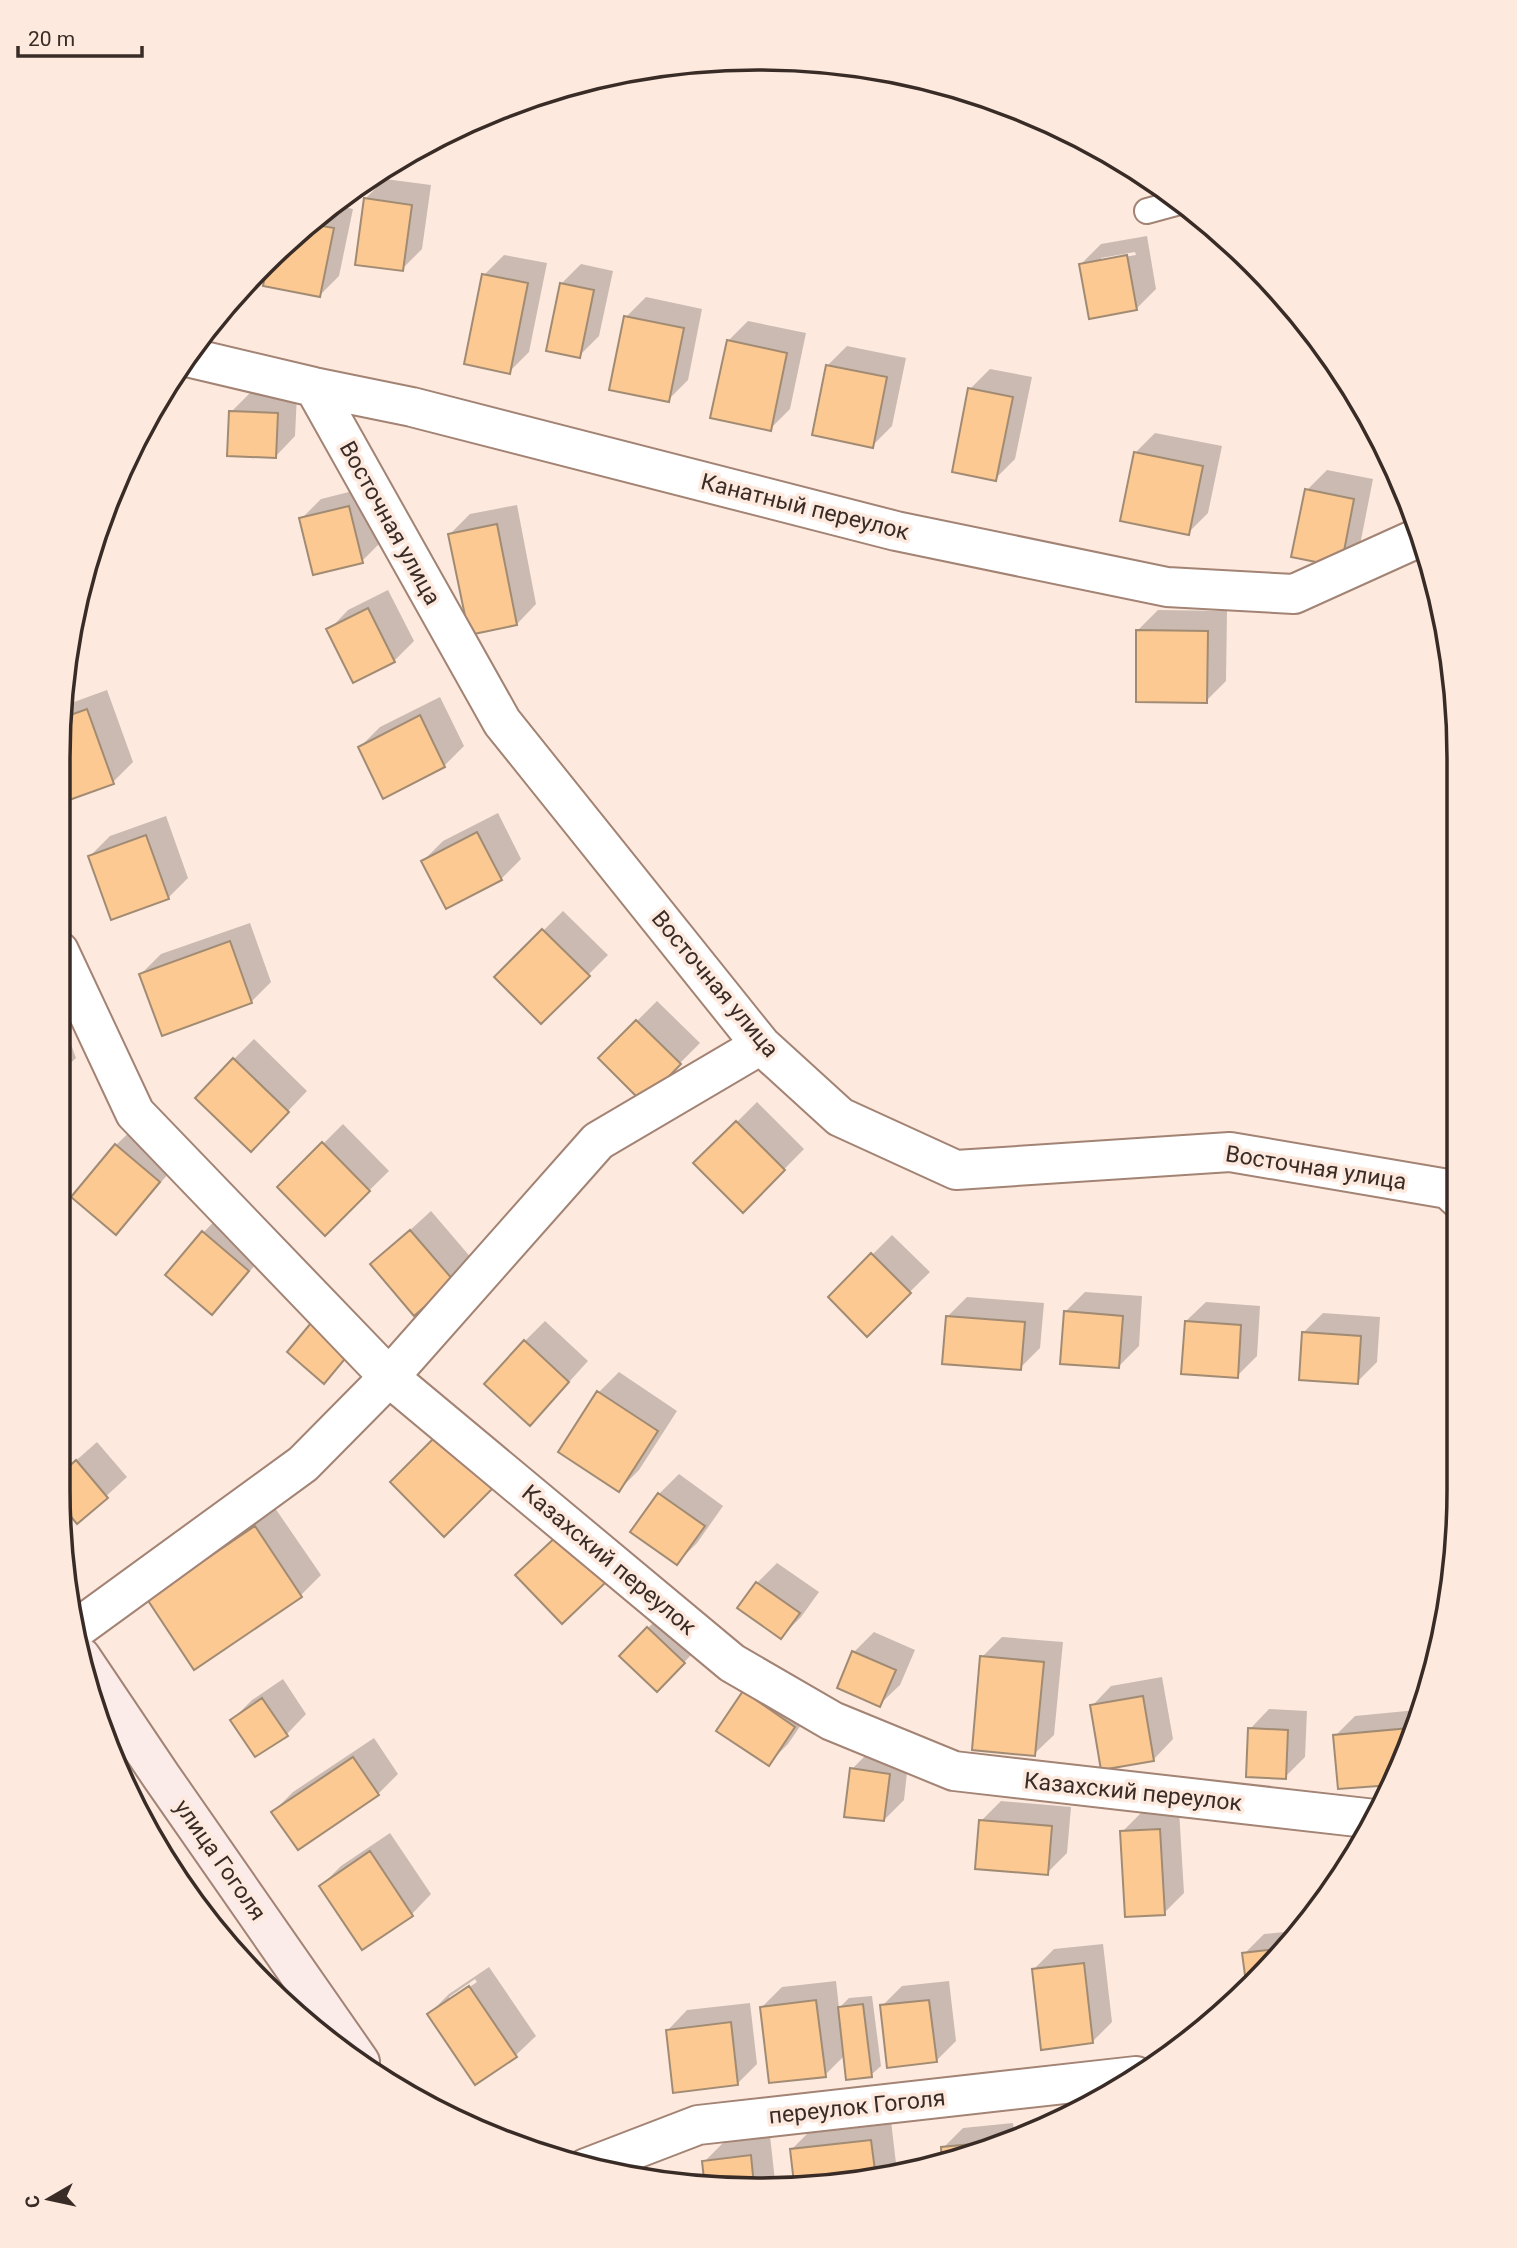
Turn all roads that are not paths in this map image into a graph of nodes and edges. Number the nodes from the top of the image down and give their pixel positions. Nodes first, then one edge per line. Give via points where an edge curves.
1 (1169, 205) edge
2 (1147, 212) dead end
3 (198, 360) edge
4 (314, 387) junction
5 (1411, 541) edge
6 (70, 974) edge
7 (761, 1045) junction
8 (1447, 1193) edge
9 (389, 1377) junction
10 (83, 1624) edge
11 (97, 1679) edge
12 (1364, 1818) edge
13 (345, 2040) edge
14 (1115, 2078) edge
15 (605, 2161) edge

1 - 2 lane
3 - 4 street, Канатный переулок
4 - 5 street, Канатный переулок via 425,410 896,531 1167,586 1294,594
4 - 7 street, Восточная улица via 502,722
6 - 9 street, Казахский переулок via 135,1113
7 - 8 street, Восточная улица via 840,1117 956,1170 1230,1152
7 - 9 street via 598,1141
9 - 10 street via 303,1464
9 - 12 street, Казахский переулок via 732,1663 832,1721 954,1772
11 - 13 street, улица Гоголя
14 - 15 street, переулок Гоголя via 698,2125

